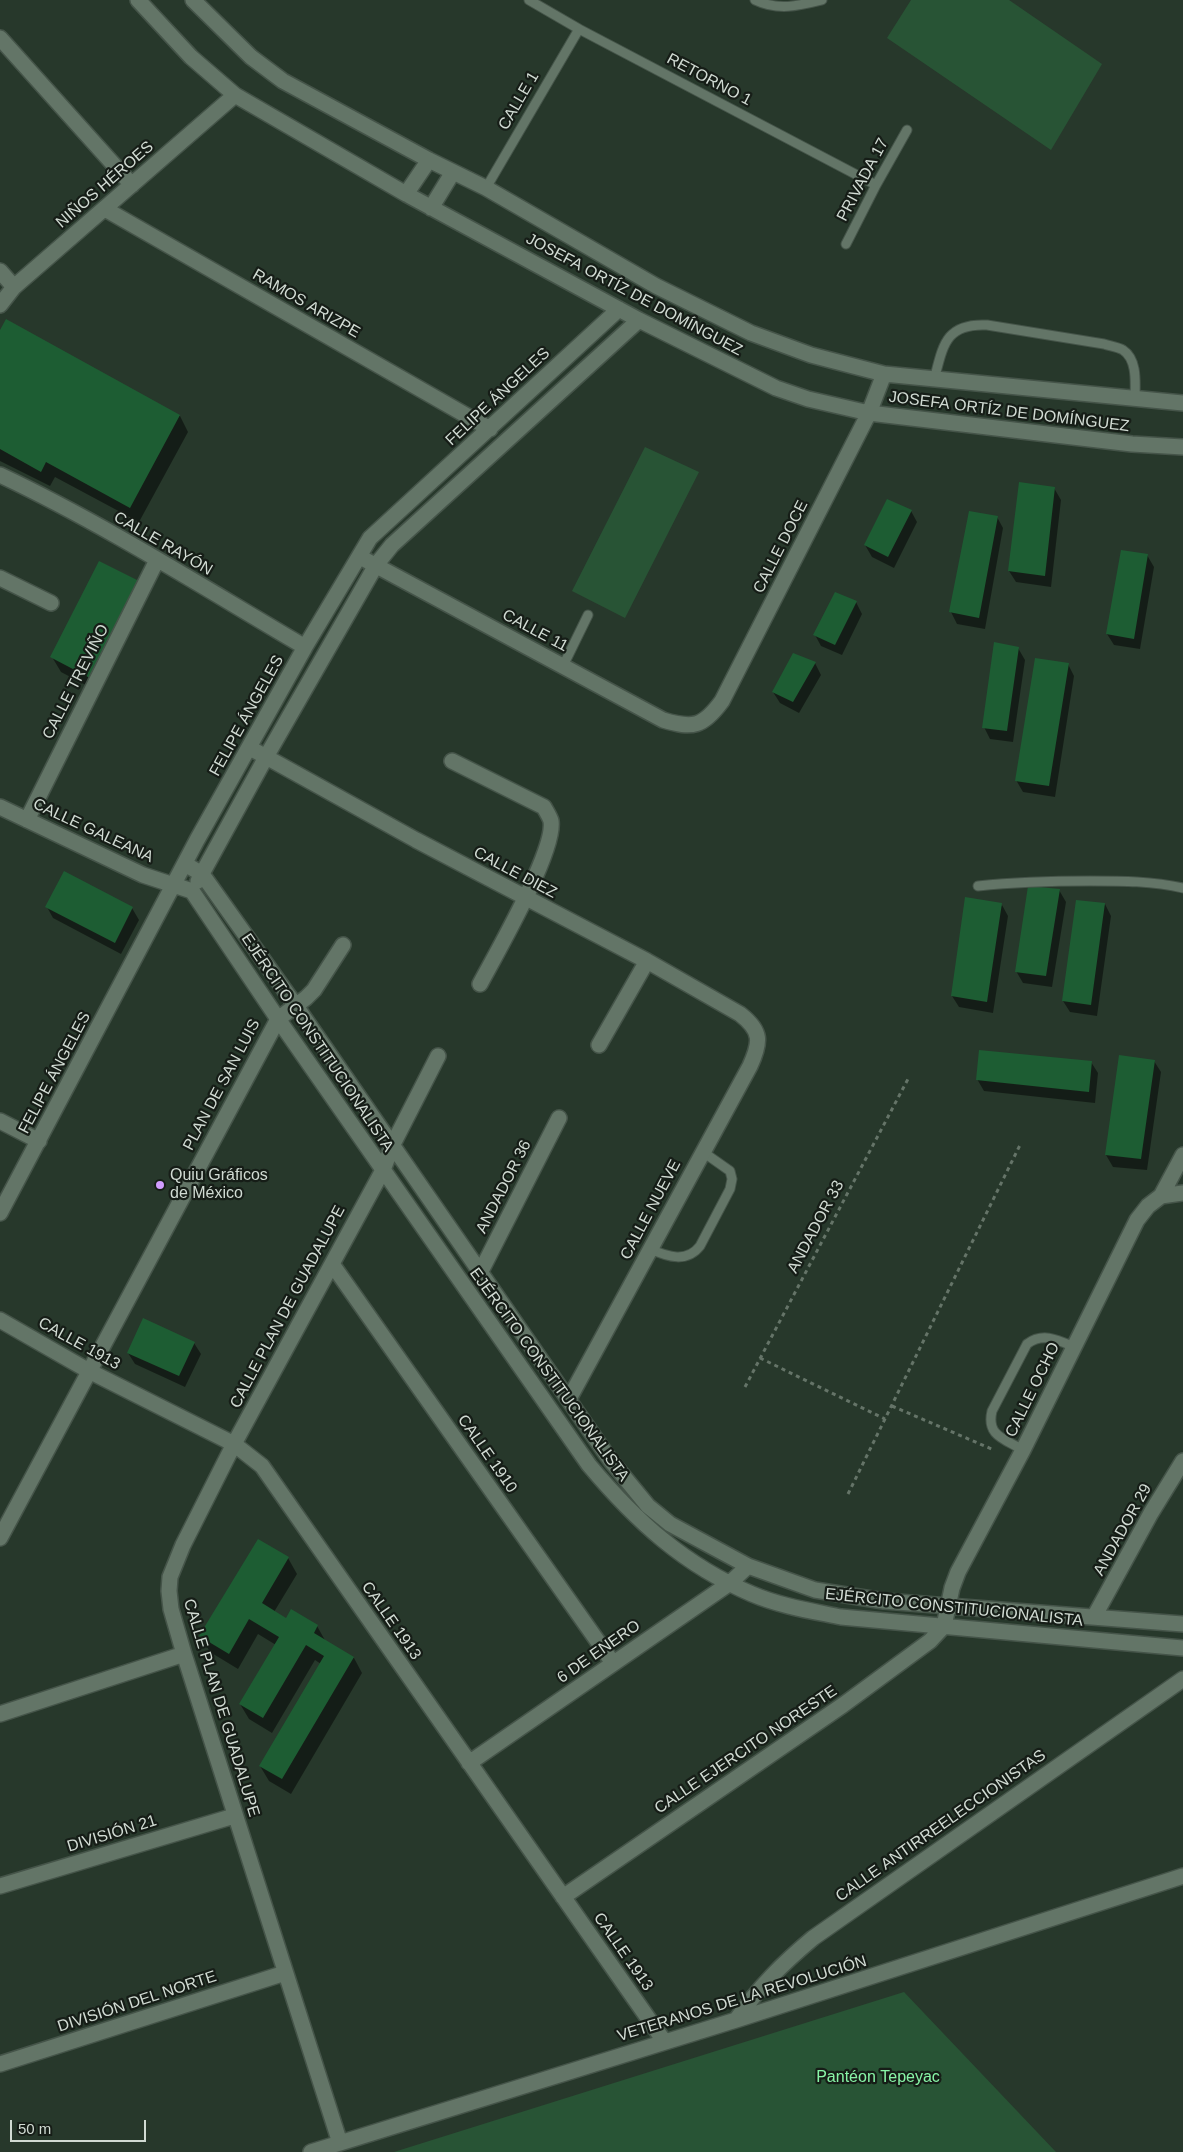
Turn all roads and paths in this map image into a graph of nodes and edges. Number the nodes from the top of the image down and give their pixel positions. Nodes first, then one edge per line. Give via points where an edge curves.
1 (138, 0) edge
2 (193, 0) edge
3 (528, 0) edge
4 (755, 0) edge
5 (822, 0) edge
6 (579, 29) junction
7 (0, 38) edge
8 (235, 95) junction
9 (908, 130) dead end
10 (429, 160) junction
11 (453, 172) junction
12 (132, 185) junction
13 (876, 185) junction
14 (486, 188) junction
15 (406, 194) junction
16 (431, 208) junction
17 (105, 209) junction
18 (846, 244) dead end
19 (0, 270) edge
20 (14, 286) junction
21 (0, 305) edge
22 (619, 309) junction
23 (640, 320) junction
24 (884, 374) junction
25 (934, 380) junction
26 (1135, 399) junction
27 (1183, 403) edge
28 (870, 413) junction
29 (490, 429) junction
30 (1183, 447) edge
31 (0, 475) edge
32 (360, 557) junction
33 (157, 560) junction
34 (376, 565) junction
35 (0, 578) edge
36 (51, 603) dead end
37 (588, 615) dead end
38 (306, 647) junction
39 (563, 666) junction
40 (696, 725) joint
41 (250, 748) junction
42 (266, 757) junction
43 (452, 762) dead end
44 (0, 806) edge
45 (27, 820) junction
46 (185, 864) junction
47 (202, 874) junction
48 (173, 885) junction
49 (978, 886) dead end
50 (1183, 888) edge
51 (192, 891) junction
52 (525, 898) junction
53 (343, 944) dead end
54 (647, 961) junction
55 (480, 984) dead end
56 (296, 1006) junction
57 (278, 1019) junction
58 (758, 1036) joint
59 (599, 1045) dead end
60 (438, 1056) dead end
61 (908, 1079) dead end
62 (559, 1118) dead end
63 (0, 1121) edge
64 (39, 1141) junction
65 (1020, 1145) dead end
66 (392, 1146) junction
67 (703, 1152) junction
68 (1183, 1155) edge
69 (383, 1170) junction
70 (1183, 1193) edge
71 (1161, 1196) junction
72 (0, 1213) edge
73 (650, 1249) junction
74 (332, 1264) junction
75 (480, 1273) junction
76 (0, 1320) edge
77 (1074, 1347) junction
78 (760, 1358) junction
79 (89, 1371) junction
80 (745, 1386) dead end
81 (569, 1399) junction
82 (892, 1406) junction
83 (886, 1419) junction
84 (234, 1444) junction
85 (1020, 1455) junction
86 (1183, 1461) edge
87 (848, 1494) dead end
88 (0, 1538) edge
89 (748, 1566) junction
90 (730, 1583) junction
91 (948, 1606) junction
92 (1094, 1617) junction
93 (1183, 1624) edge
94 (944, 1626) junction
95 (1183, 1648) edge
96 (184, 1654) junction
97 (613, 1663) junction
98 (1183, 1679) edge
99 (0, 1714) edge
100 (469, 1763) junction
101 (234, 1816) junction
102 (1183, 1876) edge
103 (0, 1886) edge
104 (563, 1897) junction
105 (286, 1973) junction
106 (736, 2020) junction
107 (664, 2041) junction
108 (0, 2064) edge
109 (340, 2143) junction
110 (310, 2152) edge

1 - 8 street, JOSEFA ORTÍZ DE DOMÍNGUEZ via 191,57
2 - 10 street, JOSEFA ORTÍZ DE DOMÍNGUEZ via 250,57 283,81
3 - 6 lane, RETORNO 1
4 - 5 lane via 779,8
6 - 13 lane, RETORNO 1
6 - 14 lane, CALLE 1
7 - 12 street
8 - 12 street, NIÑOS HÉROES
8 - 15 street, JOSEFA ORTÍZ DE DOMÍNGUEZ
9 - 13 lane, PRIVADA 17
10 - 11 street, JOSEFA ORTÍZ DE DOMÍNGUEZ
10 - 15 street
11 - 14 street, JOSEFA ORTÍZ DE DOMÍNGUEZ
11 - 16 street
12 - 17 street, NIÑOS HÉROES
13 - 18 lane, PRIVADA 17
14 - 24 street, JOSEFA ORTÍZ DE DOMÍNGUEZ via 656,286 751,333 811,355
15 - 16 street, JOSEFA ORTÍZ DE DOMÍNGUEZ
16 - 22 street, JOSEFA ORTÍZ DE DOMÍNGUEZ
17 - 20 street, NIÑOS HÉROES
17 - 29 street, RAMOS ARIZPE
19 - 20 street
20 - 21 street, NIÑOS HÉROES
22 - 23 street, JOSEFA ORTÍZ DE DOMÍNGUEZ
22 - 29 street, FELIPE ÁNGELES
23 - 28 street, JOSEFA ORTÍZ DE DOMÍNGUEZ via 776,388
23 - 34 street via 392,545
24 - 25 street, JOSEFA ORTÍZ DE DOMÍNGUEZ
24 - 28 street, CALLE DOCE
25 - 26 street, JOSEFA ORTÍZ DE DOMÍNGUEZ
25 - 26 lane via 949,336 961,327 987,325 1123,350 1135,370
26 - 27 street, JOSEFA ORTÍZ DE DOMÍNGUEZ
28 - 30 street, JOSEFA ORTÍZ DE DOMÍNGUEZ via 1132,444
28 - 40 street, CALLE DOCE via 722,701 711,716
29 - 32 street, FELIPE ÁNGELES via 381,527 370,538
31 - 33 street, CALLE RAYÓN
32 - 34 street, CALLE 11
32 - 38 street, FELIPE ÁNGELES
33 - 38 street, CALLE RAYÓN
33 - 45 street, CALLE TREVIÑO
34 - 39 street, CALLE 11
34 - 42 street
35 - 36 street
37 - 39 lane
38 - 41 street, FELIPE ÁNGELES
39 - 40 street, CALLE 11 via 663,720
41 - 42 street, CALLE DIEZ
41 - 46 street, FELIPE ÁNGELES
42 - 47 street
42 - 52 street, CALLE DIEZ
43 - 52 street via 544,807 551,820 550,838
44 - 45 street, CALLE GALEANA
45 - 48 street, CALLE GALEANA via 143,875
46 - 47 street, EJÉRCITO CONSTITUCIONALISTA
46 - 48 street, FELIPE ÁNGELES
47 - 51 street
47 - 56 street, EJÉRCITO CONSTITUCIONALISTA
48 - 51 street
48 - 64 street, FELIPE ÁNGELES
49 - 50 lane via 1022,881 1114,881
51 - 57 street, EJÉRCITO CONSTITUCIONALISTA
52 - 54 street, CALLE DIEZ
52 - 55 street
53 - 56 street via 314,990
54 - 58 street, CALLE DIEZ via 740,1014 752,1023
54 - 59 street
56 - 57 street
56 - 66 street, EJÉRCITO CONSTITUCIONALISTA
57 - 69 street, EJÉRCITO CONSTITUCIONALISTA
57 - 79 street, PLAN DE SAN LUIS
58 - 67 street, CALLE NUEVE via 758,1049 750,1066
60 - 66 street, CALLE PLAN DE GUADALUPE
61 - 78 path, ANDADOR 33
62 - 75 street, ANDADOR 36
63 - 64 street
64 - 72 street, FELIPE ÁNGELES
65 - 82 path
66 - 69 street, CALLE PLAN DE GUADALUPE
66 - 75 street, EJÉRCITO CONSTITUCIONALISTA
67 - 73 street, CALLE NUEVE
67 - 73 lane via 730,1171 732,1179 730,1189 700,1246 694,1254 676,1258
68 - 71 street, CALLE OCHO
69 - 74 street, CALLE PLAN DE GUADALUPE
69 - 90 street, EJÉRCITO CONSTITUCIONALISTA via 589,1465 645,1527 675,1551
70 - 71 street
71 - 77 street, CALLE OCHO via 1137,1220
73 - 81 street, CALLE NUEVE
74 - 84 street, CALLE PLAN DE GUADALUPE
74 - 97 street, CALLE 1910
75 - 81 street, EJÉRCITO CONSTITUCIONALISTA
76 - 79 street, CALLE 1913
77 - 85 street, CALLE OCHO
77 - 85 lane via 1048,1337 1035,1338 1027,1344 992,1411 991,1429
78 - 80 path, ANDADOR 33
78 - 83 path
79 - 84 street, CALLE 1913
79 - 88 street, PLAN DE SAN LUIS
81 - 89 street, EJÉRCITO CONSTITUCIONALISTA via 616,1467 648,1506 670,1524
82 - 83 path
82 - 85 path
83 - 87 path
84 - 96 street, CALLE PLAN DE GUADALUPE via 170,1577 171,1608
84 - 100 street, CALLE 1913 via 262,1466
85 - 91 street, CALLE OCHO via 958,1572
86 - 92 street, ANDADOR 29
89 - 90 street, 6 DE ENERO
89 - 91 street, EJÉRCITO CONSTITUCIONALISTA via 815,1590 884,1601
90 - 94 street, EJÉRCITO CONSTITUCIONALISTA via 754,1595 841,1617
90 - 97 street, 6 DE ENERO
91 - 92 street, EJÉRCITO CONSTITUCIONALISTA
91 - 94 street, CALLE OCHO
92 - 93 street, EJÉRCITO CONSTITUCIONALISTA
94 - 95 street, EJÉRCITO CONSTITUCIONALISTA
94 - 104 street, CALLE EJERCITO NORESTE via 909,1658 843,1706
96 - 99 street
96 - 101 street, CALLE PLAN DE GUADALUPE
97 - 100 street, 6 DE ENERO
98 - 106 street, CALLE ANTIRREELECCIONISTAS via 813,1938 764,1982
100 - 104 street, CALLE 1913
101 - 103 street, DIVISIÓN 21
101 - 105 street, CALLE PLAN DE GUADALUPE
102 - 106 street, VETERANOS DE LA REVOLUCIÓN
104 - 107 street, CALLE 1913
105 - 108 street, DIVISIÓN DEL NORTE
105 - 109 street, CALLE PLAN DE GUADALUPE
106 - 107 street, VETERANOS DE LA REVOLUCIÓN
107 - 109 street, VETERANOS DE LA REVOLUCIÓN
109 - 110 street, VETERANOS DE LA REVOLUCIÓN

